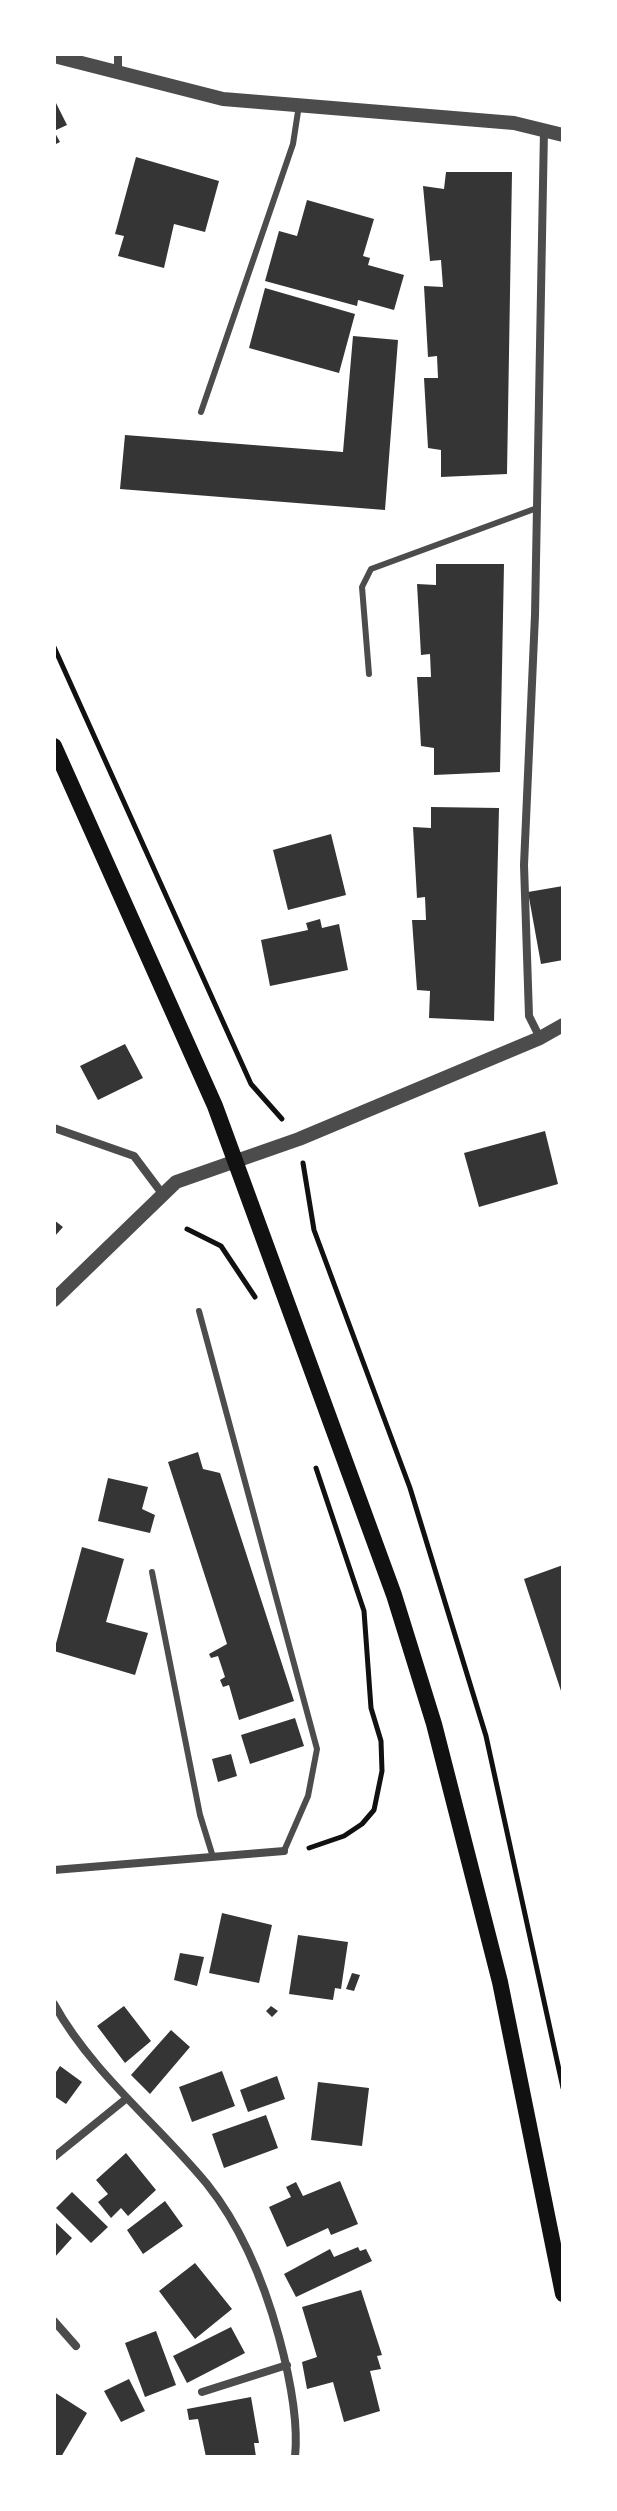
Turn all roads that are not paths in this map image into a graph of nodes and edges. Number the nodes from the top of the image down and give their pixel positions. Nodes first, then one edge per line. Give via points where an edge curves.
1 (118, 54) edge
2 (54, 56) edge
3 (118, 72) junction
4 (299, 105) junction
5 (544, 129) junction
6 (563, 135) edge
7 (201, 412) dead end
8 (537, 508) junction
9 (369, 674) dead end
10 (54, 746) edge
11 (563, 1025) edge
12 (540, 1038) junction
13 (54, 1128) edge
14 (237, 1160) junction
15 (161, 1192) junction
16 (54, 1300) edge
17 (199, 1311) dead end
18 (152, 1572) dead end
19 (284, 1851) joint
20 (213, 1857) junction
21 (54, 1870) edge
22 (54, 2004) edge
23 (127, 2098) junction
24 (54, 2157) edge
25 (563, 2294) edge
26 (54, 2321) edge
27 (76, 2346) dead end
28 (287, 2365) junction
29 (202, 2392) dead end
30 (295, 2457) edge

1 - 3 street
2 - 3 street
3 - 4 street via 223,99
4 - 5 street
4 - 7 lane via 293,144
5 - 6 street
5 - 8 street
8 - 9 lane via 371,569 362,587
8 - 12 street via 524,865 529,1016
10 - 14 main road
11 - 12 street
12 - 14 street
13 - 15 street via 134,1156
14 - 15 street
14 - 25 main road via 394,1595 434,1724 500,1982
15 - 16 street
17 - 19 lane via 317,1749 308,1796
18 - 20 lane
19 - 20 street
20 - 21 street
22 - 23 street
23 - 24 street
23 - 28 street via 228,2215 264,2285
26 - 27 street
28 - 29 street
28 - 30 street

